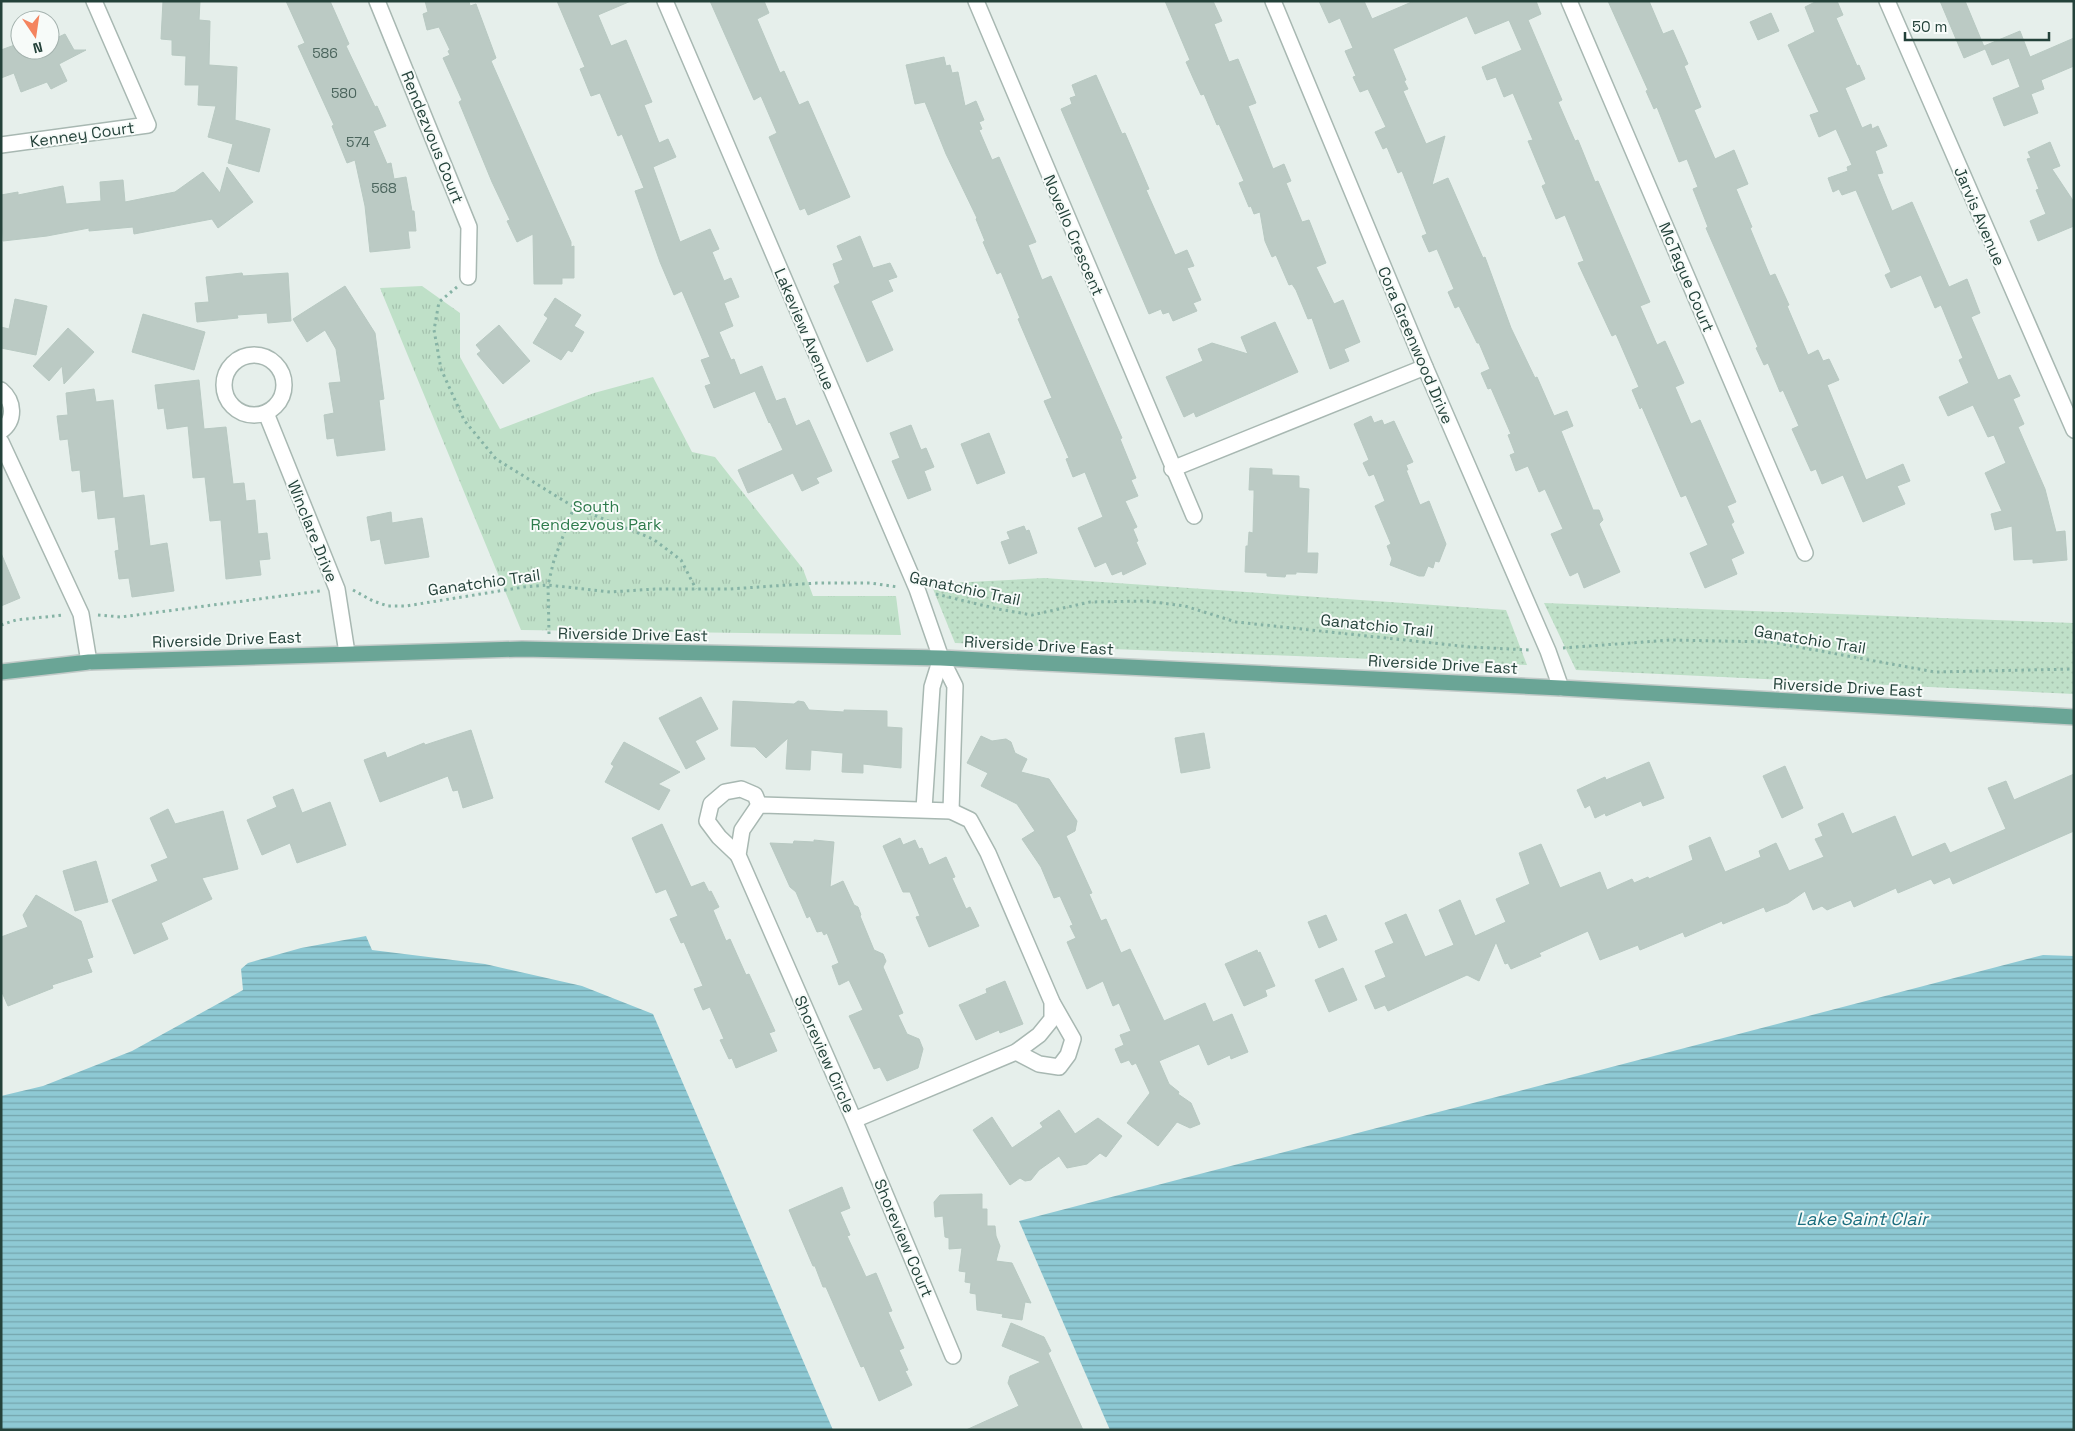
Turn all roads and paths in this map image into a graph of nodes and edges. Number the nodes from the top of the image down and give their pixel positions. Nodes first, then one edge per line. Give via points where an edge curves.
1 (94, 1) edge
2 (377, 1) edge
3 (665, 1) edge
4 (976, 1) edge
5 (1272, 1) edge
6 (1569, 1) edge
7 (1887, 1) edge
8 (1, 145) edge
9 (468, 278) joint
10 (1424, 368) junction
11 (1, 390) edge
12 (266, 413) junction
13 (2074, 430) edge
14 (1, 431) edge
15 (1, 442) edge
16 (1172, 469) junction
17 (574, 507) junction
18 (1194, 516) dead end
19 (1805, 553) dead end
20 (548, 585) junction
21 (336, 589) junction
22 (696, 589) junction
23 (917, 589) junction
24 (81, 614) junction
25 (1, 625) edge
26 (549, 650) junction
27 (1548, 651) junction
28 (347, 653) junction
29 (941, 658) junction
30 (89, 662) junction
31 (2074, 669) edge
32 (1, 672) edge
33 (1561, 688) junction
34 (2074, 717) edge
35 (759, 805) junction
36 (924, 809) junction
37 (952, 811) junction
38 (738, 855) junction
39 (1052, 1002) junction
40 (1016, 1052) junction
41 (854, 1120) junction
42 (953, 1356) dead end

1 - 8 street, Kenney Court via 148,125
2 - 9 street, Rendezvous Court via 469,227
3 - 23 street, Lakeview Avenue
4 - 16 street, Novello Crescent
5 - 10 street, Cora Greenwood Drive
6 - 19 street, McTague Court
7 - 13 street, Jarvis Avenue
9 - 17 path via 439,302 434,330 441,369 464,420 496,459
10 - 16 street
10 - 27 street, Cora Greenwood Drive
11 - 14 street via 12,411 10,421
12 - 12 street via 279,402 284,386 280,370 267,358 250,355 235,362 225,376 224,393 233,408 249,415
12 - 21 street, Winclare Drive
15 - 24 street
16 - 18 street, Novello Crescent
17 - 20 path
17 - 22 path via 653,539 681,560
20 - 21 path, Ganatchio Trail via 406,606 388,606 348,588
20 - 22 path, Ganatchio Trail via 610,592
20 - 26 path
21 - 24 path, Ganatchio Trail via 121,617
21 - 28 street, Winclare Drive
22 - 23 path, Ganatchio Trail via 817,582 870,583
23 - 27 path, Ganatchio Trail via 1032,615 1090,602 1146,601 1185,606 1236,622 1470,647
23 - 29 street, Lakeview Avenue
24 - 25 path, Ganatchio Trail via 16,620
24 - 30 street
26 - 28 main road, Riverside Drive East
26 - 29 main road, Riverside Drive East
27 - 31 path, Ganatchio Trail via 1670,640 1771,642 1934,672
27 - 33 street, Cora Greenwood Drive
28 - 30 main road, Riverside Drive East
29 - 33 main road, Riverside Drive East
29 - 36 street via 932,687
29 - 37 street via 955,686
30 - 32 main road, Riverside Drive East
33 - 34 main road, Riverside Drive East
35 - 36 street
35 - 38 street via 742,830
35 - 38 street, Shoreview Circle via 755,795 741,789 725,792 711,804 706,821
36 - 37 street
37 - 39 street via 970,820 988,854
38 - 41 street, Shoreview Circle
39 - 40 street, Shoreview Circle via 1052,1019
39 - 40 street via 1073,1039 1068,1055 1059,1067 1039,1064
40 - 41 street, Shoreview Circle
41 - 42 street, Shoreview Court

